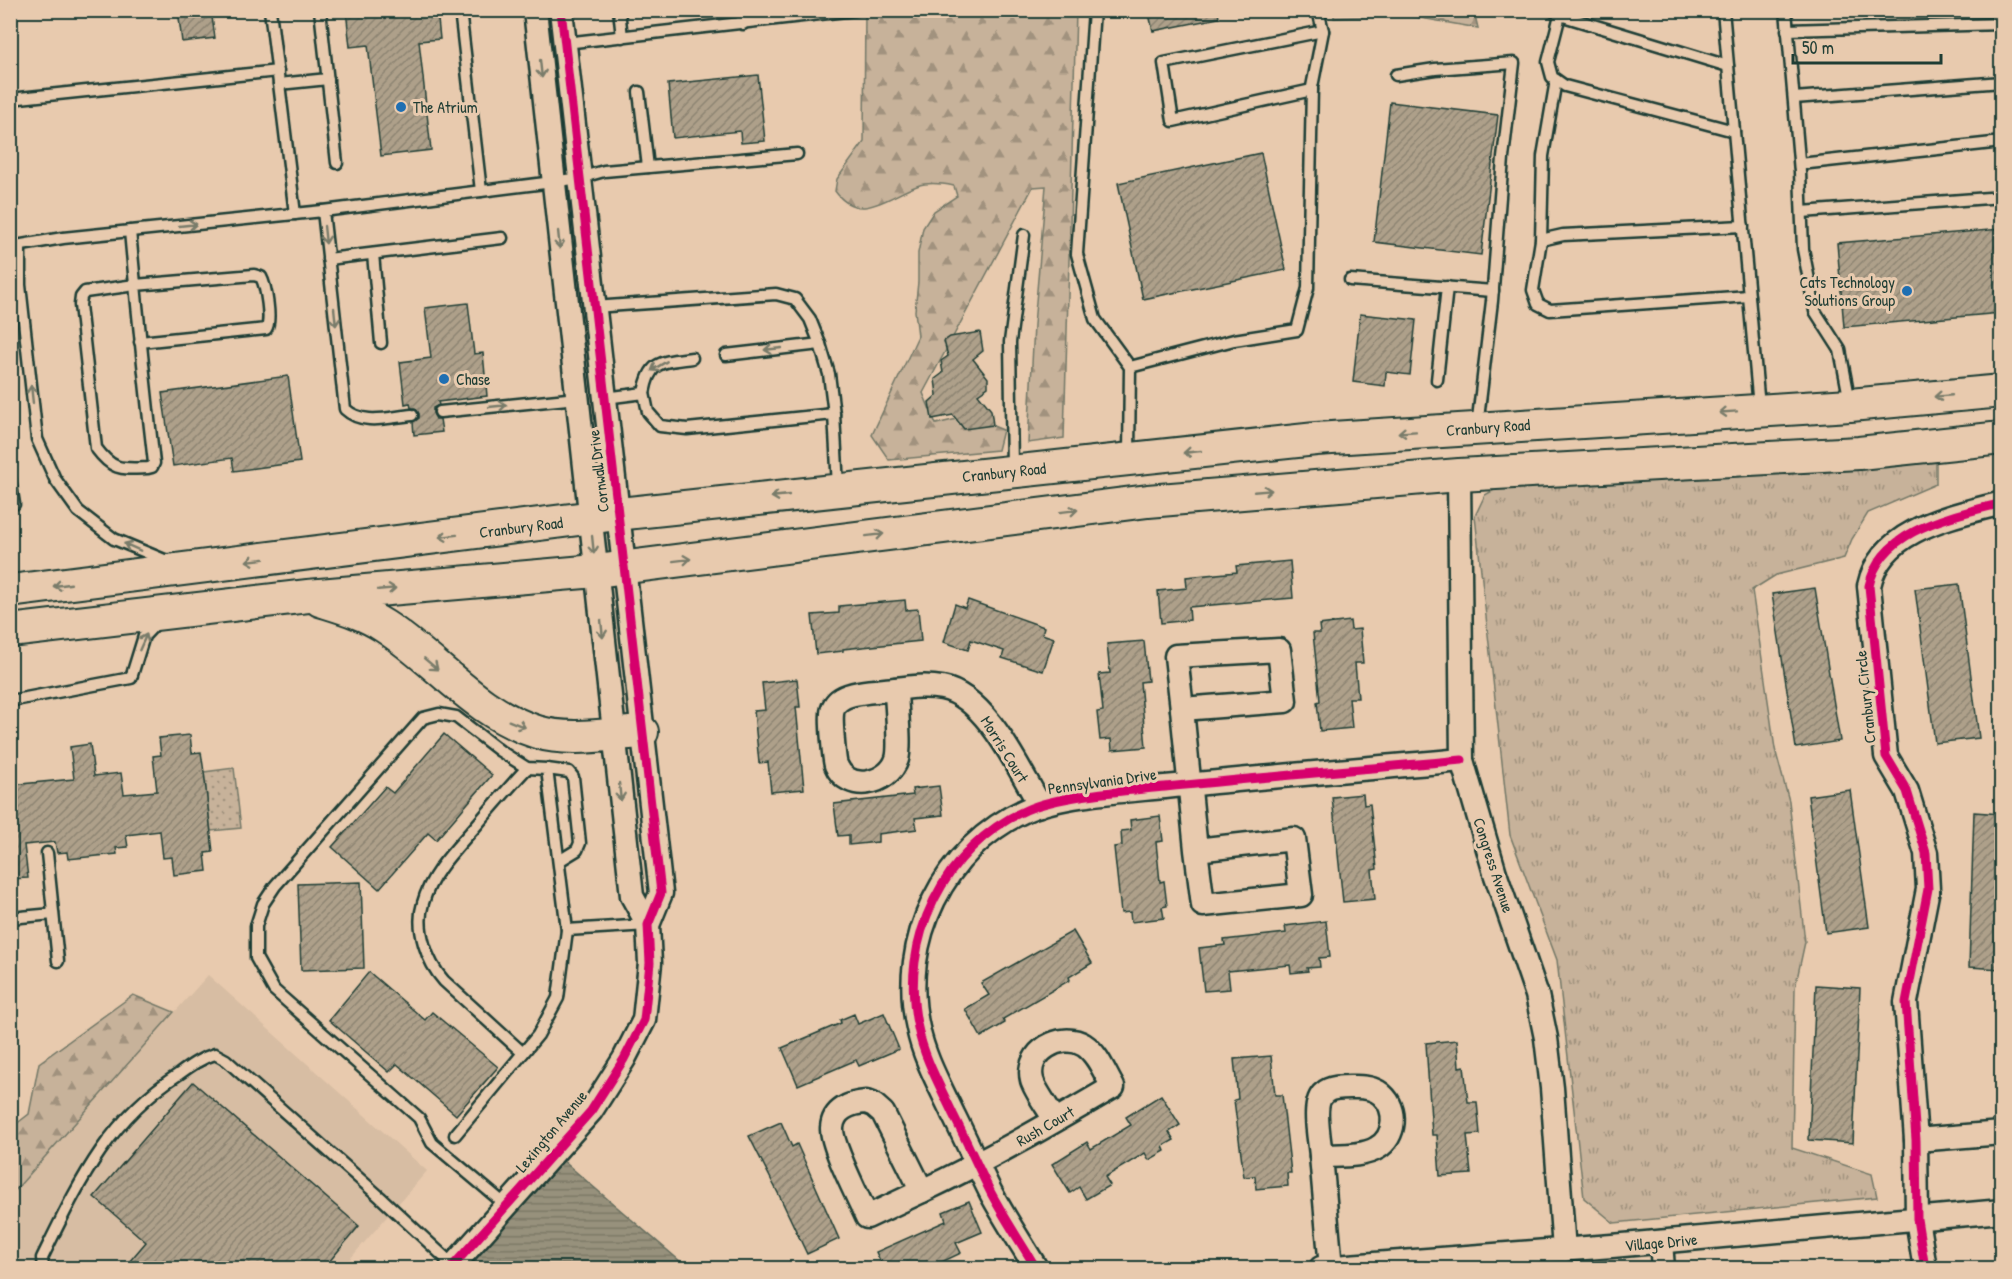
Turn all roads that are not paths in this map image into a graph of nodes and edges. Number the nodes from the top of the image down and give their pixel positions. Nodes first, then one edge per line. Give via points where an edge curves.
1 (270, 10) edge
2 (320, 10) edge
3 (460, 10) edge
4 (536, 10) edge
5 (561, 10) edge
6 (619, 10) edge
7 (741, 10) edge
8 (855, 10) edge
9 (1094, 10) edge
10 (1318, 10) edge
11 (1723, 10) edge
12 (1786, 10) edge
13 (848, 11) edge
14 (1556, 13) edge
15 (743, 24) junction
16 (2001, 24) edge
17 (1788, 30) junction
18 (1323, 31) junction
19 (622, 37) junction
20 (565, 44) junction
21 (1728, 66) junction
22 (278, 71) junction
23 (1396, 75) dead end
24 (328, 79) junction
25 (1556, 80) junction
26 (2001, 82) edge
27 (279, 84) junction
28 (1312, 90) junction
29 (639, 92) dead end
30 (1794, 98) junction
31 (10, 99) edge
32 (1734, 131) junction
33 (2001, 142) edge
34 (797, 154) dead end
35 (337, 163) dead end
36 (1800, 164) junction
37 (648, 167) junction
38 (579, 178) junction
39 (553, 182) junction
40 (481, 191) junction
41 (2001, 197) edge
42 (323, 210) junction
43 (1802, 212) junction
44 (295, 214) junction
45 (1743, 226) junction
46 (130, 231) junction
47 (1024, 235) dead end
48 (502, 238) dead end
49 (1541, 240) junction
50 (15, 247) edge
51 (373, 254) junction
52 (328, 259) junction
53 (1350, 280) dead end
54 (135, 285) junction
55 (1448, 287) junction
56 (1493, 291) junction
57 (1749, 296) junction
58 (594, 308) junction
59 (140, 342) junction
60 (381, 343) dead end
61 (820, 344) junction
62 (726, 355) dead end
63 (692, 358) dead end
64 (1130, 367) junction
65 (1437, 380) dead end
66 (2001, 391) edge
67 (644, 393) junction
68 (577, 398) junction
69 (604, 398) junction
70 (1850, 405) junction
71 (1759, 410) junction
72 (440, 412) dead end
73 (834, 414) junction
74 (412, 415) dead end
75 (1477, 428) junction
76 (2001, 438) edge
77 (1129, 459) junction
78 (1012, 471) junction
79 (1459, 475) junction
80 (10, 479) edge
81 (838, 490) junction
82 (2001, 503) edge
83 (10, 505) edge
84 (604, 516) junction
85 (187, 568) junction
86 (610, 569) junction
87 (10, 591) edge
88 (308, 596) junction
89 (165, 613) junction
90 (10, 631) edge
91 (896, 689) dead end
92 (10, 701) edge
93 (1182, 709) junction
94 (628, 733) junction
95 (1462, 760) junction
96 (527, 768) junction
97 (547, 769) junction
98 (1189, 784) junction
99 (1040, 805) junction
100 (1196, 850) junction
101 (46, 852) dead end
102 (559, 861) junction
103 (53, 914) junction
104 (10, 918) edge
105 (648, 925) junction
106 (567, 930) junction
107 (58, 961) dead end
108 (523, 1053) junction
109 (1055, 1120) junction
110 (2001, 1133) edge
111 (455, 1135) dead end
112 (1916, 1140) junction
113 (1321, 1156) dead end
114 (978, 1165) junction
115 (922, 1191) junction
116 (507, 1206) junction
117 (2001, 1212) edge
118 (1917, 1219) junction
119 (1661, 1242) junction
120 (1564, 1250) junction
121 (452, 1267) edge
122 (1328, 1268) edge
123 (43, 1269) edge
124 (1036, 1269) edge
125 (1663, 1269) edge
126 (1924, 1269) edge

1 - 22 lane
2 - 24 lane
3 - 40 lane
4 -> 39 street, Cornwall Drive
5 - 20 street, Cornwall Drive
6 - 19 lane
7 - 15 lane
8 - 13 lane
9 - 64 lane via 1077,254 1095,319
10 - 18 lane
11 - 21 lane
12 - 17 lane
13 - 15 lane
14 - 21 lane
14 - 25 lane via 1548,62
15 - 19 lane
16 - 17 lane
17 - 30 lane
18 - 28 lane
18 - 28 lane via 1164,63 1173,121
19 - 20 lane
20 - 38 street, Cornwall Drive
21 - 32 lane
22 - 27 lane
22 - 31 lane
23 - 56 lane via 1514,63
24 - 27 lane
24 - 35 lane
25 - 32 lane via 1565,86
25 - 49 lane via 1543,156
26 - 30 lane
27 - 44 lane
28 - 64 lane via 1308,288 1297,330 1234,340
29 - 37 lane
30 - 36 lane
32 - 45 lane
33 - 36 lane
34 - 37 lane
36 - 43 lane
37 - 38 lane
38 - 39 lane
38 - 58 street, Cornwall Drive
39 - 40 lane
39 -> 68 street, Cornwall Drive
40 - 42 lane
41 - 43 lane
42 - 44 lane
42 -> 52 lane
43 - 70 lane via 1803,249 1815,311 1840,350
46 -> 44 lane
45 - 49 lane via 1563,235
45 - 57 lane
46 - 50 lane
46 - 54 lane
47 - 78 lane via 1010,342
48 - 51 lane
49 - 57 lane via 1533,290 1538,304 1550,310
85 -> 50 lane via 114,539 78,511 55,479 37,439
51 - 52 lane
51 - 60 lane
52 -> 74 lane via 345,409 364,420
53 - 55 lane
54 - 59 lane
54 - 59 lane via 254,275 264,283 269,319 266,329
54 - 59 lane via 92,289 81,297 80,305 96,448 105,461 120,470 148,468 154,463
55 - 56 lane
55 - 65 lane
56 - 75 lane
57 - 71 lane
58 - 61 lane via 776,294 795,299 810,319
58 - 69 street, Cornwall Drive
61 -> 62 lane
61 - 73 lane
63 -> 67 lane via 668,361 653,368 647,375
64 - 77 lane
66 -> 70 main road, Cranbury Road
67 - 69 lane
67 - 73 lane via 648,412 660,426 687,429
72 -> 68 lane
68 - 84 street, Cornwall Drive
69 - 84 street, Cornwall Drive
70 - 71 main road, Cranbury Road
71 -> 75 main road, Cranbury Road
73 - 81 lane
75 -> 77 main road, Cranbury Road via 1316,439
76 - 79 main road via 1859,453
77 - 78 main road, Cranbury Road
78 - 81 main road, Cranbury Road
86 -> 79 main road via 1148,501
79 - 95 street, Congress Avenue
80 - 83 lane via 14,504
81 -> 84 main road, Cranbury Road
82 - 112 street, Cranbury Circle via 1917,529 1888,550 1871,574 1869,586 1886,756 1907,791 1926,853 1928,889 1906,1002
84 -> 85 main road, Cranbury Road
84 - 86 street, Cornwall Drive
85 -> 87 main road, Cranbury Road
88 -> 86 main road
86 - 94 street, Cornwall Drive
88 - 89 main road
88 -> 94 main road via 362,614 384,626 501,717 539,733
89 - 90 main road
92 -> 89 lane via 131,678 144,636
91 - 99 street, Morris Court via 942,688 971,701 987,719
93 - 93 street via 1176,656 1279,650 1285,702
93 - 98 street
94 - 105 street, Cornwall Drive via 632,896
95 - 98 street, Pennsylvania Drive
95 - 120 street, Congress Avenue via 1537,995 1546,1038
96 - 97 lane
96 - 108 lane via 441,866 422,905 424,943 434,970
96 - 116 lane via 456,717 439,714 423,718 289,869 263,904 256,926 256,958 274,990 418,1118 432,1143
97 - 102 lane
97 - 102 lane via 569,772 573,777 580,843 577,850
98 - 99 street, Pennsylvania Drive
98 - 100 street
99 - 114 street, Pennsylvania Drive via 990,831 961,859 928,910 916,949 913,989 923,1049
100 - 100 street via 1203,905 1301,895 1294,839
101 - 103 lane
102 - 106 lane
103 - 104 lane
103 - 107 lane
105 - 106 lane
105 - 116 street, Lexington Avenue via 650,963 644,1020 591,1111
106 - 108 lane via 558,998
108 - 111 lane
109 - 109 street, Rush Court via 1032,1080 1033,1066 1044,1048 1064,1040 1075,1041 1094,1054 1113,1087
109 - 114 street, Rush Court
110 - 112 street
112 - 118 street, Cranbury Circle
113 - 122 street
114 - 115 street, Rush Court
114 - 124 street, Pennsylvania Drive
115 - 115 street, Rush Court via 883,1113 866,1102 843,1108 835,1117 834,1143 867,1217
116 - 121 street, Lexington Avenue
117 - 118 street, Village Drive
118 - 119 street, Village Drive
118 - 126 street, Cranbury Circle
119 - 120 street, Village Drive
119 - 125 street
120 - 122 street, Village Drive
121 - 123 lane via 380,1197 215,1054 156,1088 124,1118 82,1176 42,1258

